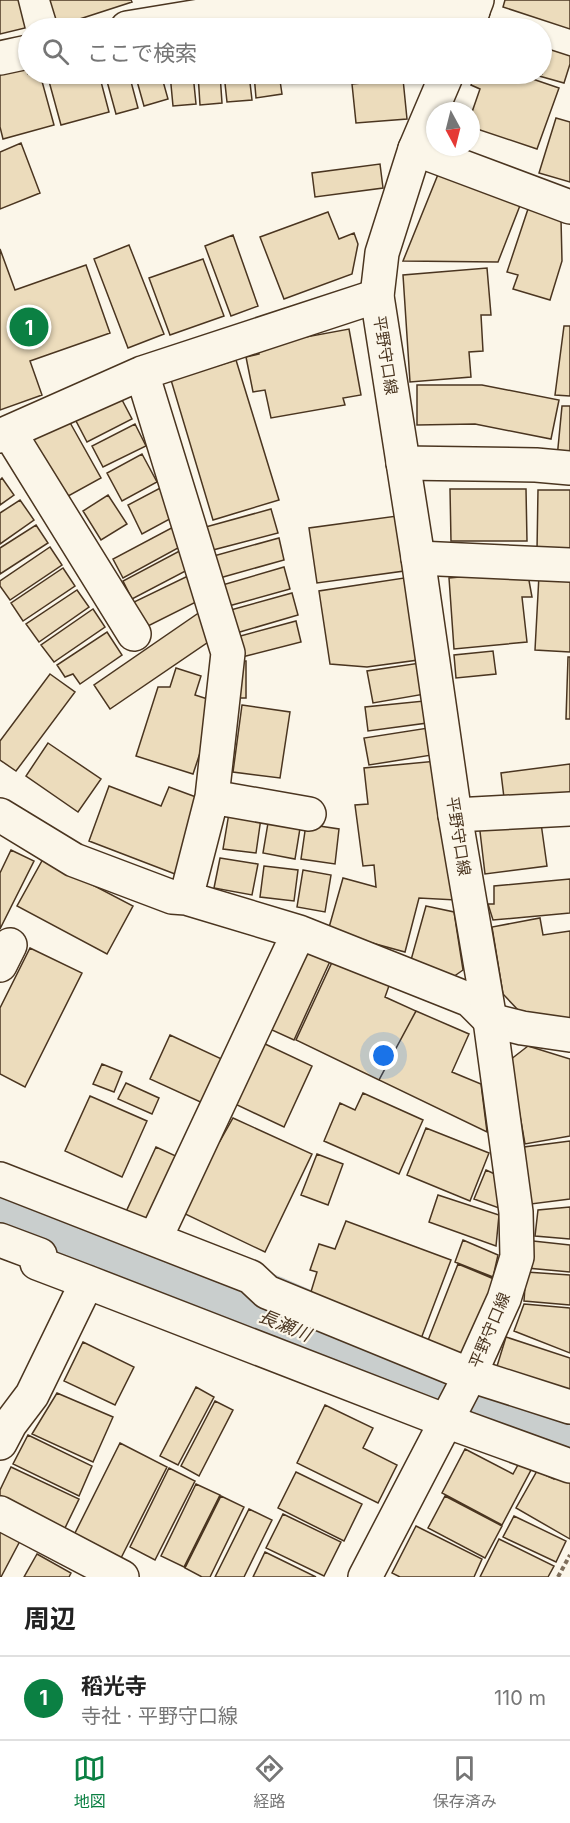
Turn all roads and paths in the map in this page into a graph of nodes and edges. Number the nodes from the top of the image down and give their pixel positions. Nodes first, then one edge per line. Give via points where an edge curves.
1 (472, 13) edge
2 (188, 18) edge
3 (18, 54) edge
4 (0, 58) edge
5 (443, 84) edge
6 (416, 149) junction
7 (570, 207) edge
8 (377, 296) junction
9 (142, 373) junction
10 (4, 434) edge
11 (403, 463) junction
12 (570, 468) edge
13 (418, 558) junction
14 (570, 565) edge
15 (134, 634) dead end
16 (212, 797) junction
17 (570, 809) edge
18 (309, 814) dead end
19 (455, 814) junction
20 (0, 815) edge
21 (186, 898) junction
22 (299, 932) junction
23 (490, 1020) junction
24 (570, 1035) edge
25 (0, 1179) edge
26 (155, 1239) junction
27 (0, 1240) edge
28 (87, 1282) junction
29 (468, 1379) junction
30 (570, 1407) edge
31 (448, 1418) junction
32 (0, 1443) edge
33 (570, 1466) edge
34 (0, 1513) edge
35 (570, 1555) edge
36 (122, 1577) edge
37 (365, 1577) edge
38 (558, 1577) edge

1 - 2 street via 379,10
3 - 4 street
5 - 6 street, 平野守口線
6 - 7 street
6 - 8 street, 平野守口線 via 382,253
8 - 9 street
8 - 11 street, 平野守口線
9 - 10 street
9 - 16 street via 228,653
10 - 15 street
11 - 12 street
11 - 13 street, 平野守口線
13 - 14 street
13 - 19 street, 平野守口線
16 - 18 street
16 - 21 street
17 - 19 street
19 - 23 street, 平野守口線
20 - 21 street via 74,860 172,897
21 - 22 street
22 - 23 street via 470,1000
22 - 26 street
23 - 24 street
23 - 29 street, 平野守口線 via 516,1212 517,1257 504,1299
25 - 26 street
26 - 29 street via 251,1277 267,1292
27 - 28 street via 40,1255 37,1263
28 - 31 street
28 - 32 street via 32,1395
29 - 30 street
29 - 31 street, 平野守口線
31 - 33 street
31 - 37 street, 平野守口線
34 - 36 street
35 - 38 path

